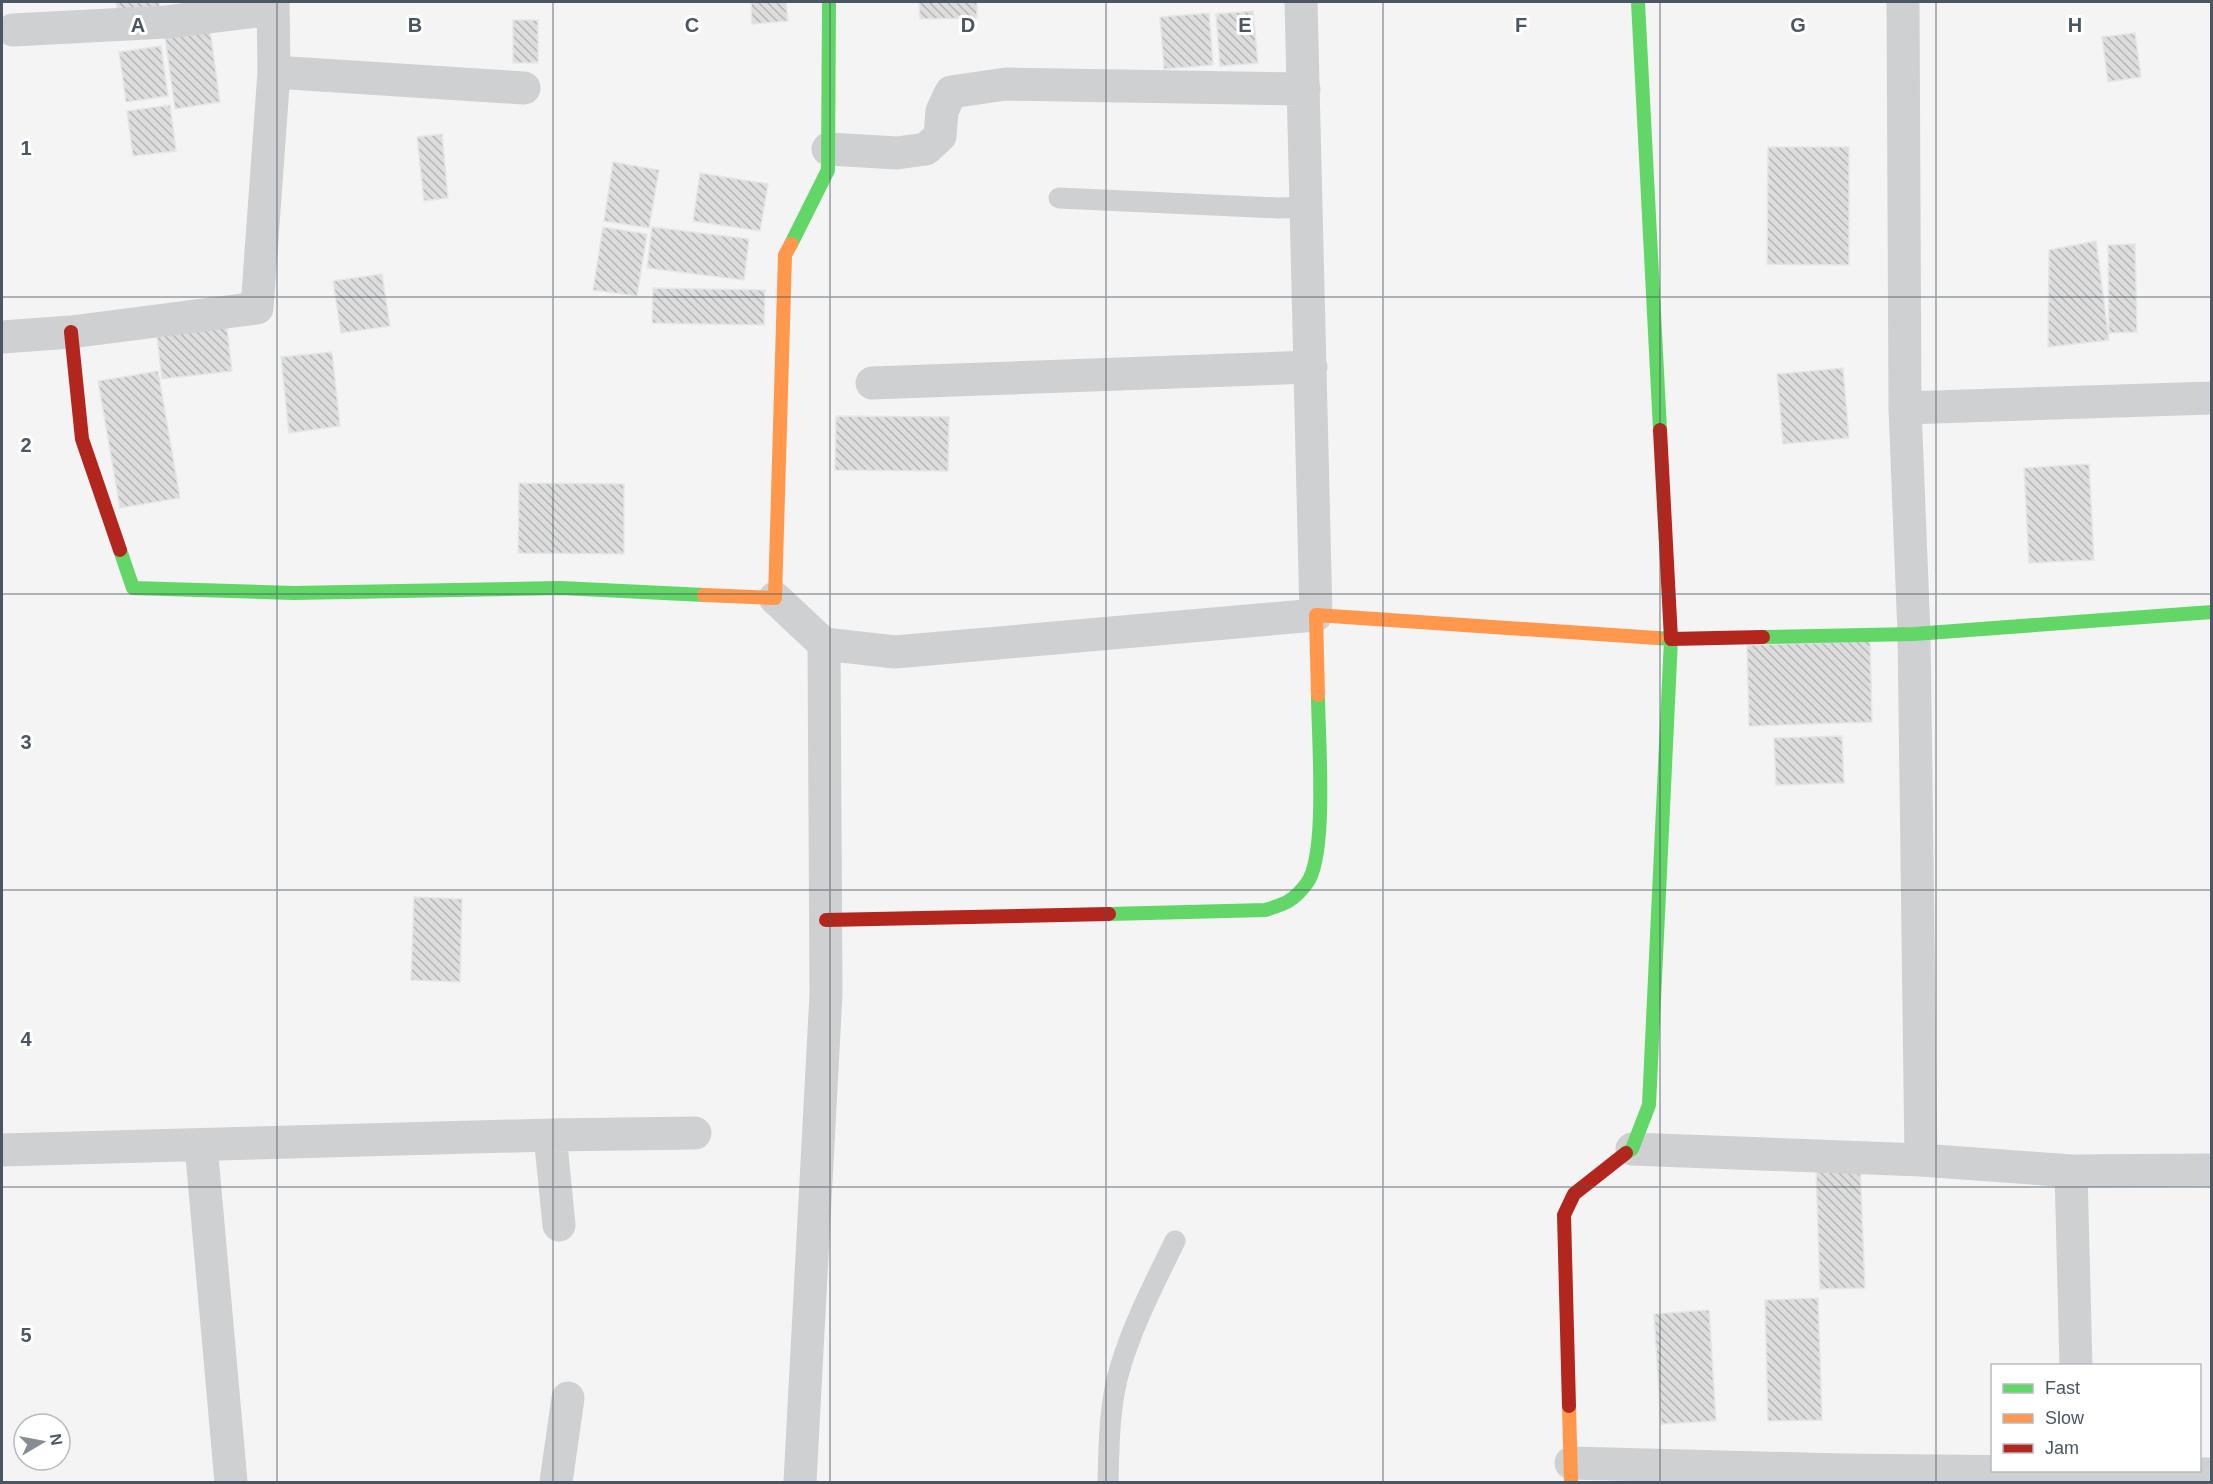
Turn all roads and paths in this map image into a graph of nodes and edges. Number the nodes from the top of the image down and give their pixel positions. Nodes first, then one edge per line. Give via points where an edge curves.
1 (829, 2) edge
2 (1301, 2) edge
3 (1638, 2) edge
4 (1903, 2) edge
5 (273, 5) edge
6 (13, 30) dead end
7 (274, 72) junction
8 (524, 88) dead end
9 (1304, 89) junction
10 (828, 149) junction
11 (1059, 198) dead end
12 (1307, 207) junction
13 (71, 332) junction
14 (2, 337) edge
15 (1311, 367) junction
16 (872, 383) dead end
17 (2211, 398) edge
18 (1905, 408) junction
19 (775, 598) junction
20 (2211, 612) edge
21 (1316, 615) junction
22 (1914, 634) junction
23 (1671, 639) junction
24 (824, 644) junction
25 (826, 920) junction
26 (695, 1133) dead end
27 (550, 1135) junction
28 (201, 1145) junction
29 (1632, 1149) junction
30 (2, 1150) edge
31 (1921, 1160) junction
32 (2211, 1170) edge
33 (2071, 1172) junction
34 (559, 1225) dead end
35 (1175, 1241) dead end
36 (2076, 1364) edge
37 (568, 1398) dead end
38 (1571, 1473) edge
39 (2211, 1474) edge
40 (2079, 1475) edge
41 (1841, 1476) edge
42 (231, 1482) edge
43 (556, 1482) edge
44 (800, 1482) edge
45 (1108, 1482) edge

1 - 10 street
2 - 9 street
3 - 23 street
4 - 18 street
5 - 6 street via 166,22
5 - 7 street
7 - 8 street
7 - 13 street via 257,308
9 - 10 street via 1006,84 975,87 951,92 942,111 940,135 926,149 897,153
9 - 12 street
10 - 19 street via 828,170 785,255
11 - 12 lane
12 - 15 street
13 - 14 street
13 - 19 street via 82,439 133,588 293,593 561,588
15 - 16 street
15 - 21 street
17 - 18 street
18 - 22 street
19 - 24 street
20 - 22 street
21 - 23 street
21 - 24 street via 895,651
21 - 25 street via 1320,787 1317,858 1308,882 1288,903 1265,910
22 - 23 street
22 - 31 street
23 - 29 street via 1649,1105
24 - 25 street
25 - 44 street via 826,994
26 - 27 street
27 - 28 street
27 - 34 street
28 - 30 street
28 - 42 street
29 - 31 street
29 - 38 street via 1574,1194 1564,1215
31 - 33 street
32 - 33 street
33 - 36 street
35 - 45 lane via 1145,1302 1119,1369 1109,1427
37 - 43 street
38 - 41 street
39 - 40 street
40 - 41 street

